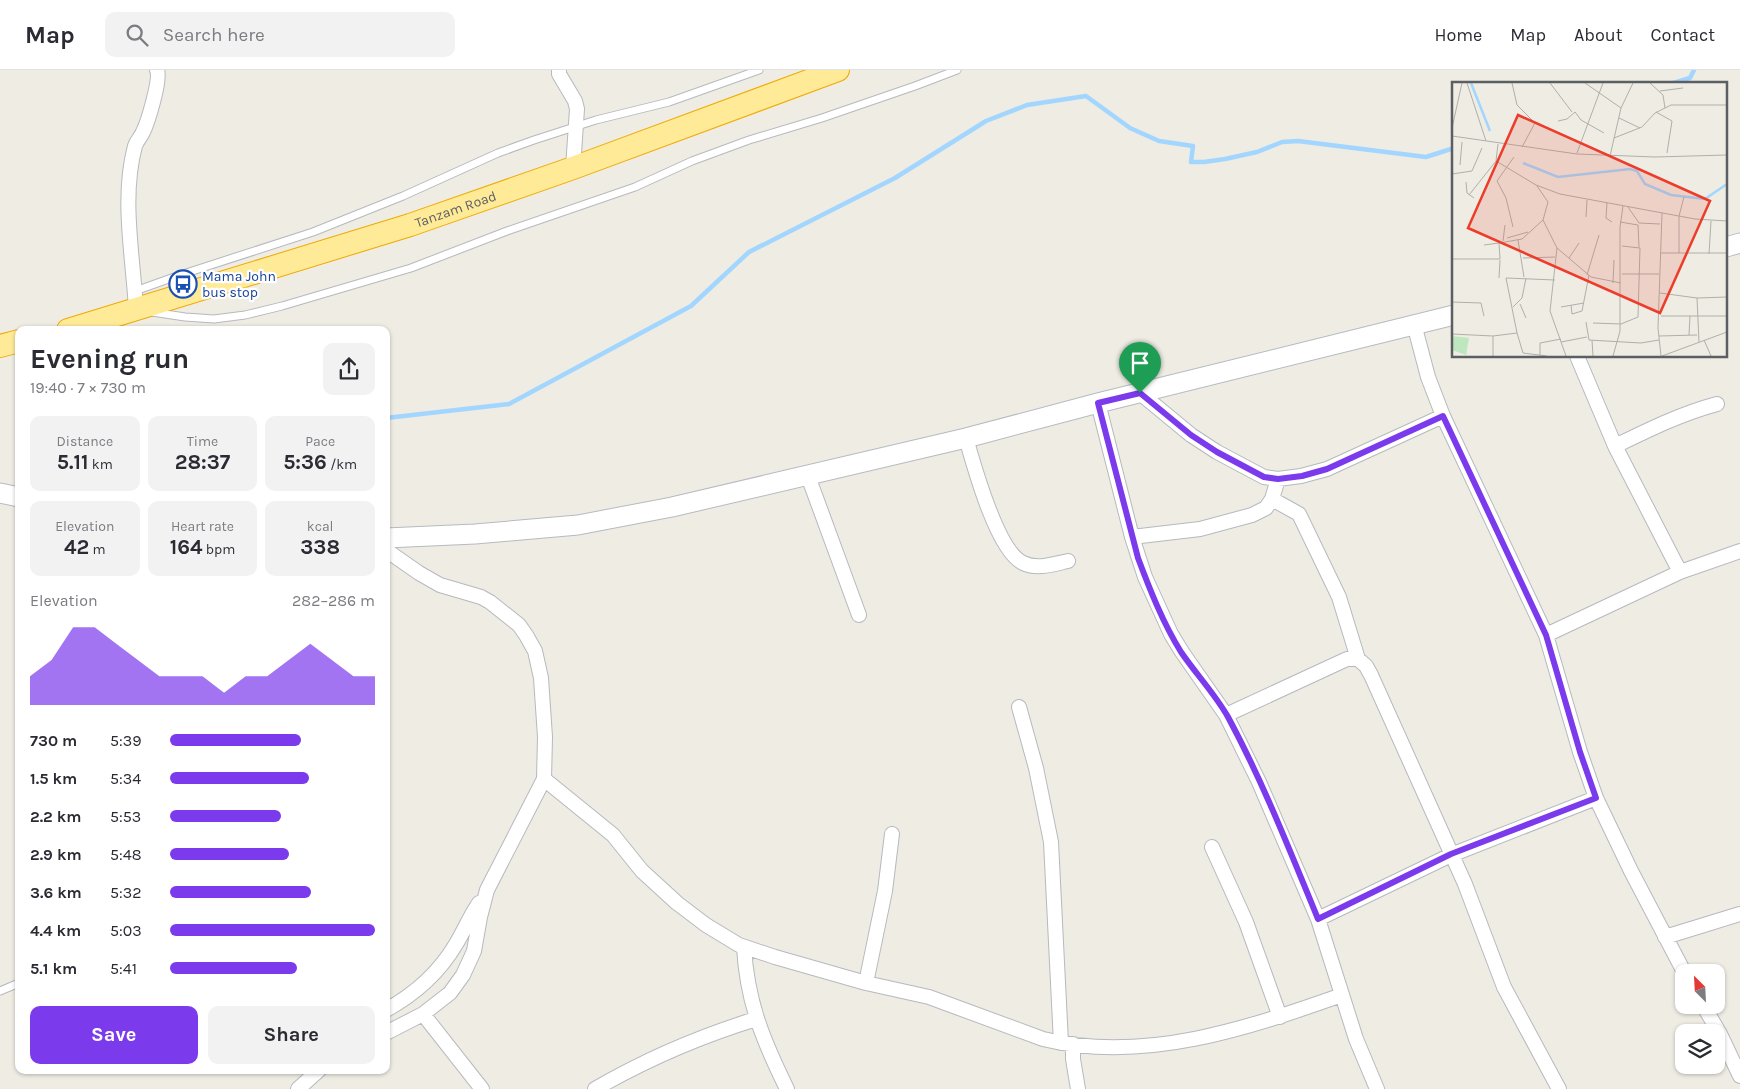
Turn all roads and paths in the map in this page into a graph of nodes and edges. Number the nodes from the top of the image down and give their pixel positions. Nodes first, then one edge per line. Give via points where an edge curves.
1 (157, 70) edge
2 (558, 70) edge
3 (759, 70) edge
4 (957, 70) edge
5 (834, 71) edge
6 (574, 127) junction
7 (573, 168) junction
8 (135, 300) junction
9 (1452, 314) edge
10 (1414, 324) junction
11 (77, 326) edge
12 (15, 342) edge
13 (0, 346) edge
14 (1577, 358) edge
15 (1140, 393) junction
16 (1098, 403) junction
17 (1717, 404) dead end
18 (1443, 416) junction
19 (966, 438) junction
20 (1615, 446) junction
21 (808, 476) junction
22 (1278, 479) junction
23 (0, 493) edge
24 (15, 496) edge
25 (1272, 499) junction
26 (1132, 537) junction
27 (390, 538) edge
28 (1740, 551) edge
29 (390, 553) edge
30 (1068, 561) dead end
31 (1680, 572) junction
32 (858, 615) dead end
33 (1546, 635) junction
34 (1358, 659) junction
35 (1019, 707) dead end
36 (1226, 714) junction
37 (544, 779) junction
38 (1596, 798) junction
39 (892, 834) dead end
40 (1212, 847) dead end
41 (1451, 854) junction
42 (487, 890) junction
43 (1740, 914) edge
44 (1318, 919) junction
45 (1666, 937) junction
46 (744, 947) junction
47 (1680, 964) edge
48 (866, 983) junction
49 (15, 985) edge
50 (0, 992) edge
51 (1342, 995) junction
52 (390, 1008) edge
53 (423, 1014) junction
54 (1708, 1014) edge
55 (1280, 1017) junction
56 (756, 1019) junction
57 (390, 1031) edge
58 (1067, 1044) junction
59 (313, 1074) edge
60 (1740, 1076) edge
61 (298, 1089) edge
62 (482, 1089) edge
63 (595, 1089) edge
64 (786, 1089) edge
65 (1078, 1089) edge
66 (1377, 1089) edge
67 (1559, 1089) edge

1 - 8 street via 156,91 143,132 136,143 129,177
2 - 6 street via 576,101
3 - 6 lane via 669,102
4 - 8 lane via 749,140 411,268 282,306 214,319 185,318
5 - 7 highway, Tanzam Road
6 - 7 street
6 - 8 lane via 498,153 312,232 189,272
7 - 8 highway, Tanzam Road via 410,225
8 - 11 highway, Tanzam Road
9 - 10 main road
10 - 15 main road
10 - 18 street via 1428,377
12 - 13 highway
14 - 20 street
15 - 16 main road
15 - 22 street via 1217,452 1264,477
16 - 19 main road
16 - 26 street
17 - 20 street via 1666,421
18 - 22 street via 1327,469
18 - 33 street
19 - 21 main road
19 - 30 street via 993,519 1012,556 1035,566
20 - 31 street
21 - 27 main road via 578,525
21 - 32 street
22 - 25 street
23 - 24 main road
25 - 26 street via 1266,508 1227,523
25 - 34 street via 1299,514 1339,597
26 - 36 street via 1145,577 1171,634
28 - 31 street
29 - 37 street via 440,584 490,602 526,634 535,651 541,678
31 - 33 street
33 - 38 street
34 - 36 street via 1334,664
34 - 41 street via 1371,675
35 - 58 street via 1052,842
36 - 44 street via 1260,782
37 - 42 street
37 - 46 street via 613,834 642,871 677,903
38 - 41 street
38 - 45 street
39 - 48 street via 885,891
40 - 55 street via 1246,922
41 - 44 street
41 - 67 street via 1504,987
42 - 52 street via 456,945 437,971 418,990
42 - 53 street via 474,951 463,975 450,992
43 - 45 street
44 - 51 street
45 - 47 street
46 - 48 street
46 - 56 street via 747,986
48 - 58 street via 929,996 1029,1034
49 - 50 lane
51 - 55 street
51 - 66 street
53 - 57 street
53 - 62 street
54 - 60 street
55 - 58 street via 1173,1042 1129,1048
56 - 63 street via 651,1060
56 - 64 street
58 - 65 street
59 - 61 street

